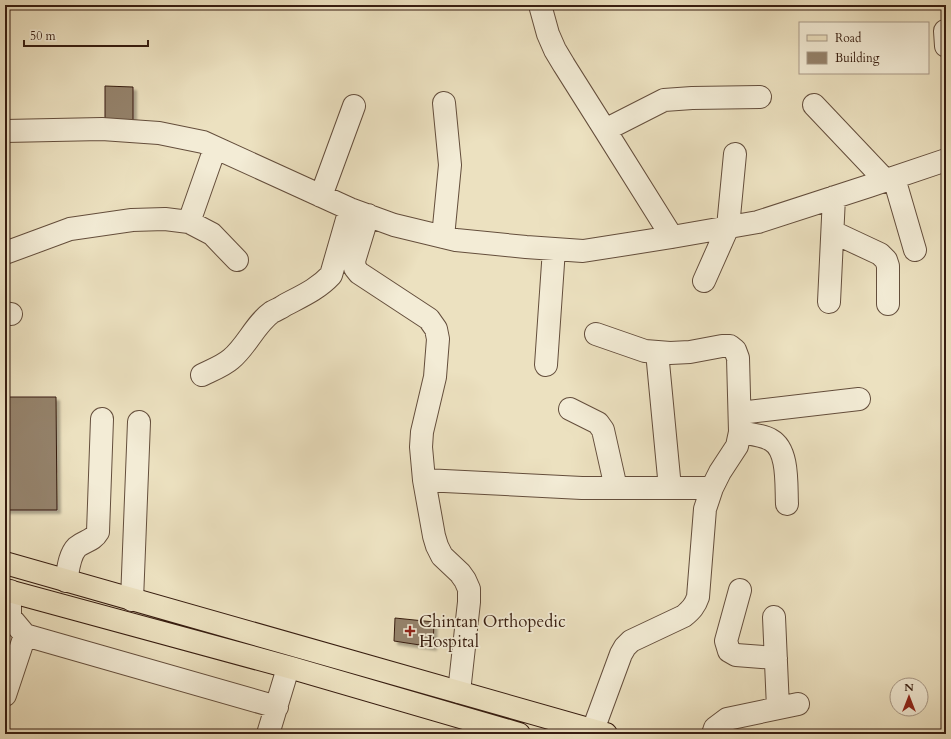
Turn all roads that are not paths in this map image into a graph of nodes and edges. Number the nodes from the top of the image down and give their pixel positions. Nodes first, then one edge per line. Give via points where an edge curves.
1 (540, 5) edge
2 (760, 97) dead end
3 (444, 103) dead end
4 (814, 105) dead end
5 (354, 106) dead end
6 (606, 130) junction
7 (5, 131) edge
8 (215, 148) junction
9 (735, 154) dead end
10 (946, 160) edge
11 (890, 179) junction
12 (321, 196) junction
13 (834, 197) junction
14 (359, 212) junction
15 (189, 222) junction
16 (728, 227) junction
17 (833, 232) junction
18 (443, 237) junction
19 (672, 237) junction
20 (554, 249) junction
21 (915, 250) dead end
22 (5, 253) edge
23 (237, 260) dead end
24 (704, 281) dead end
25 (829, 302) dead end
26 (888, 304) dead end
27 (596, 334) dead end
28 (657, 352) junction
29 (546, 365) dead end
30 (202, 375) dead end
31 (859, 399) dead end
32 (570, 409) dead end
33 (102, 419) dead end
34 (139, 422) dead end
35 (740, 422) junction
36 (424, 480) junction
37 (616, 488) junction
38 (670, 488) junction
39 (712, 488) junction
40 (787, 504) dead end
41 (5, 563) edge
42 (66, 581) junction
43 (7, 590) edge
44 (740, 590) dead end
45 (132, 600) junction
46 (774, 617) dead end
47 (25, 635) junction
48 (776, 658) junction
49 (288, 668) junction
50 (459, 692) junction
51 (5, 696) edge
52 (277, 707) junction
53 (478, 728) edge
54 (599, 732) edge
55 (268, 734) edge
56 (519, 734) edge
57 (713, 734) edge

1 - 6 street via 555,50
2 - 6 street via 664,100
3 - 18 street via 450,165
4 - 11 street
5 - 12 street
6 - 19 street
7 - 8 street via 102,129 159,132 203,142
8 - 12 street
8 - 15 street
9 - 16 street
10 - 11 street
11 - 13 street
11 - 21 street
12 - 14 street
13 - 16 street via 758,222
13 - 17 street
14 - 18 street via 394,225
14 - 30 street via 331,275 324,283 272,312 231,359
14 - 36 street via 355,268 429,319 436,329 438,339 435,377 422,432
15 - 22 street via 165,219 132,220 70,229
15 - 23 street via 212,234
16 - 19 street
16 - 24 street
17 - 25 street
17 - 26 street via 880,254 886,260
18 - 20 street
19 - 20 street via 582,251
20 - 29 street
27 - 28 street via 645,351
28 - 35 street via 690,352 722,346 730,346 735,350 738,358
28 - 38 street
31 - 35 street
32 - 37 street via 598,423 603,430
33 - 42 street via 98,532 78,546 72,554
34 - 45 street
35 - 39 street via 737,446
35 - 40 street via 776,443 783,458
36 - 37 street
36 - 50 street via 437,546 442,556 460,573 469,590 470,602
37 - 38 street
38 - 39 street
39 - 54 street via 705,509 696,604 684,616 631,641 625,647
41 - 42 main road
42 - 45 main road
43 - 47 street via 10,617
43 - 49 main road
44 - 48 street via 726,641 729,651 736,655
45 - 50 main road
46 - 48 street
47 - 51 street
47 - 52 street
48 - 57 street via 788,706 727,720 716,728
49 - 52 street
49 - 53 main road
50 - 54 main road
52 - 55 street
53 - 56 main road

